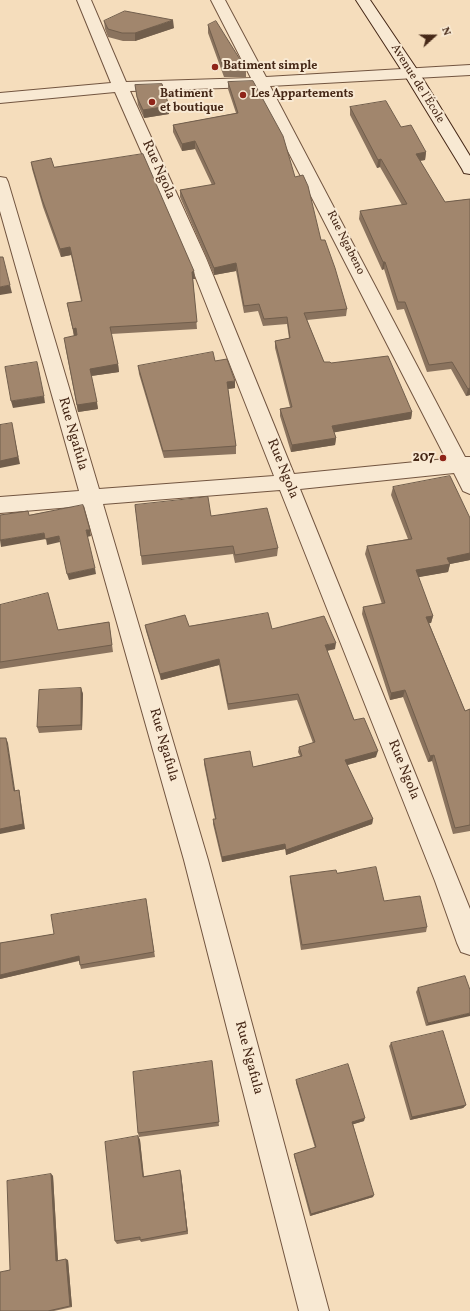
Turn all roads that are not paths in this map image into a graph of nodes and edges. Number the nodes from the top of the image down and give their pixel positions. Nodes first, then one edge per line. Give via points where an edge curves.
1 (84, 0) edge
2 (218, 0) edge
3 (363, 0) edge
4 (470, 70) edge
5 (412, 74) junction
6 (262, 82) junction
7 (120, 87) junction
8 (0, 98) edge
9 (470, 169) edge
10 (0, 182) edge
11 (465, 464) edge
12 (288, 483) junction
13 (470, 486) edge
14 (90, 497) junction
15 (0, 505) edge
16 (470, 943) edge
17 (314, 1311) edge

1 - 7 street, Rue Ngola
2 - 6 street, Rue Ngabeno
3 - 5 street, Avenue de l'École
4 - 5 street
5 - 6 street
5 - 9 street, Avenue de l'École
6 - 7 street
6 - 11 street, Rue Ngabeno
7 - 8 street
7 - 12 street, Rue Ngola via 197,258
10 - 14 street, Rue Ngafula
11 - 12 street
11 - 13 street, Rue Ngabeno
12 - 14 street
12 - 16 street, Rue Ngola
14 - 15 street
14 - 17 street, Rue Ngafula via 196,860

